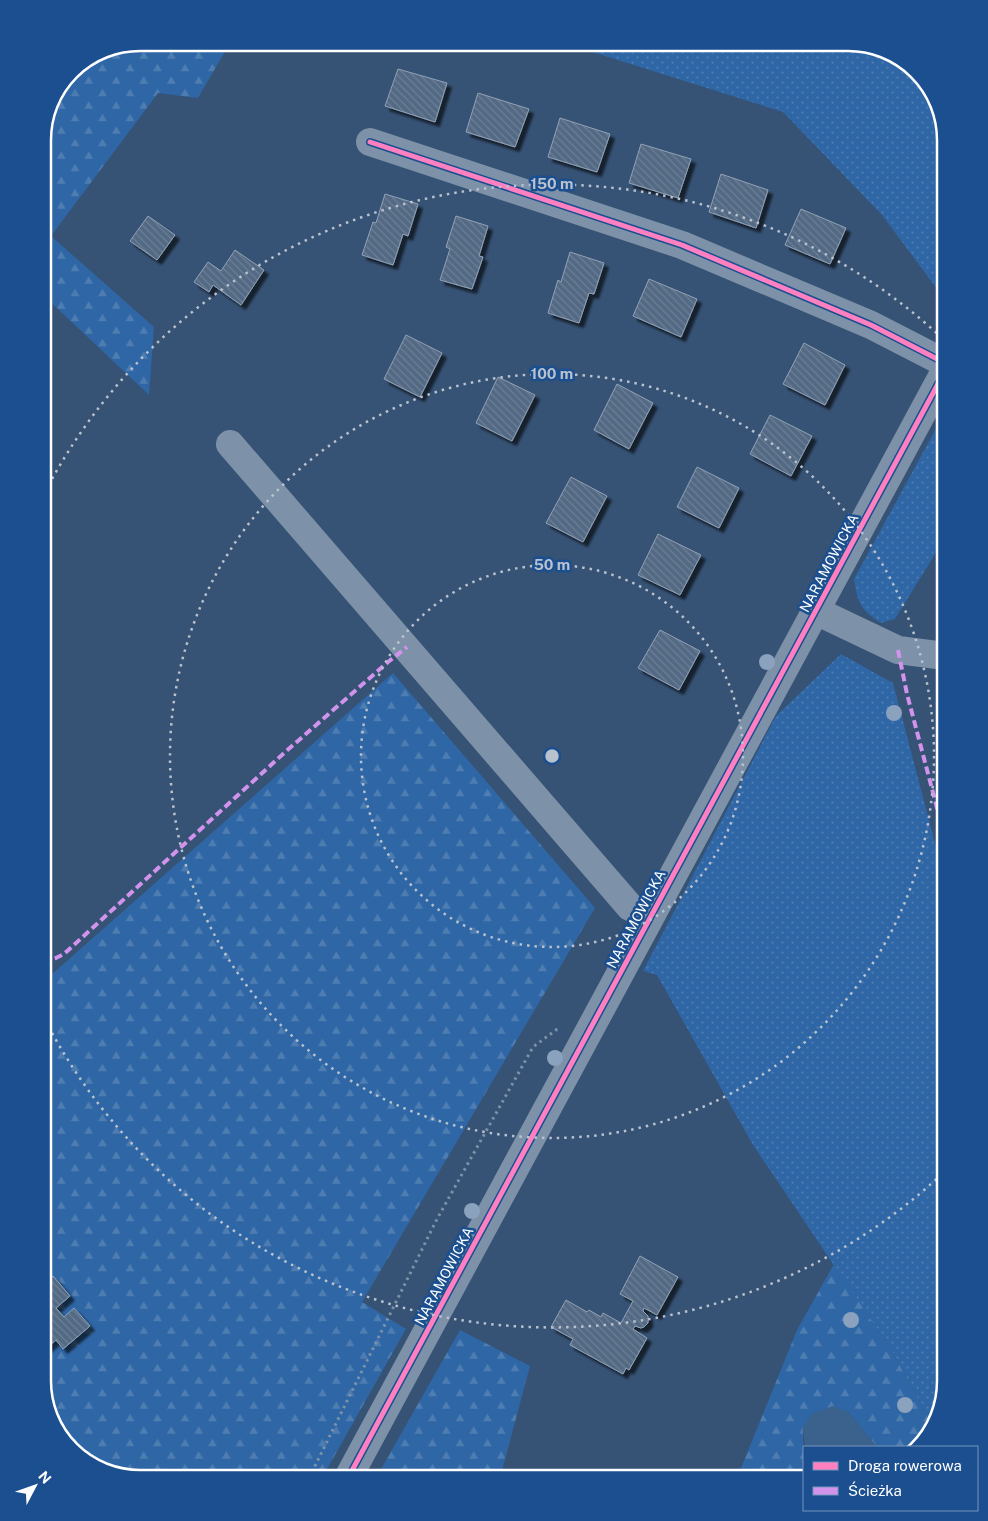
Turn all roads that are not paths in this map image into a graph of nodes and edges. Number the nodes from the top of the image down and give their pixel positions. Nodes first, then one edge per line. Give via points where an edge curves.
1 (370, 142) dead end
2 (937, 358) edge
3 (937, 388) edge
4 (230, 444) dead end
5 (816, 611) junction
6 (937, 655) edge
7 (650, 917) junction
8 (352, 1470) edge

1 - 2 street via 682,245 870,325
3 - 5 street, NARAMOWICKA
4 - 7 street via 630,907
5 - 6 street via 898,650
5 - 7 street, NARAMOWICKA
7 - 8 street, NARAMOWICKA

